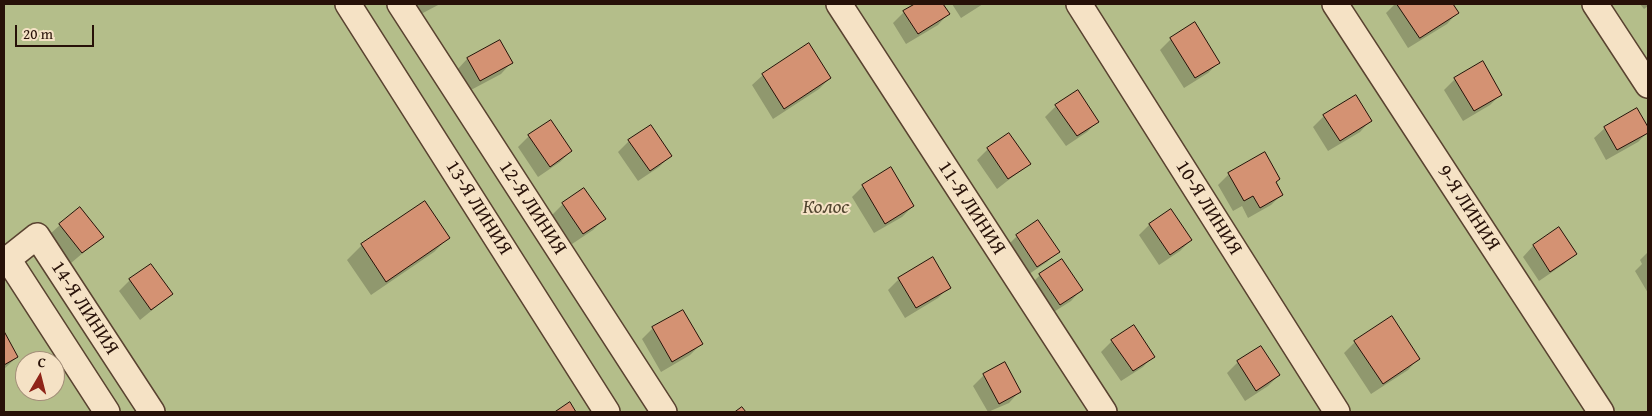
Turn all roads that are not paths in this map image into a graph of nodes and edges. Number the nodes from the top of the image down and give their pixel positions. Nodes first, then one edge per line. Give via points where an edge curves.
1 (348, 4) edge
2 (400, 4) edge
3 (839, 4) edge
4 (1078, 4) edge
5 (1334, 4) edge
6 (1595, 4) edge
7 (1648, 85) edge
8 (107, 412) edge
9 (152, 412) edge
10 (607, 412) edge
11 (664, 412) edge
12 (1104, 412) edge
13 (1337, 412) edge
14 (1601, 412) edge

1 - 10 lane, 13-Я ЛИНИЯ
2 - 11 lane, 12-Я ЛИНИЯ
3 - 12 lane, 11-Я ЛИНИЯ
4 - 13 lane, 10-Я ЛИНИЯ
5 - 14 lane, 9-Я ЛИНИЯ
6 - 7 lane
8 - 9 lane, 14-Я ЛИНИЯ via 8,259 37,236

